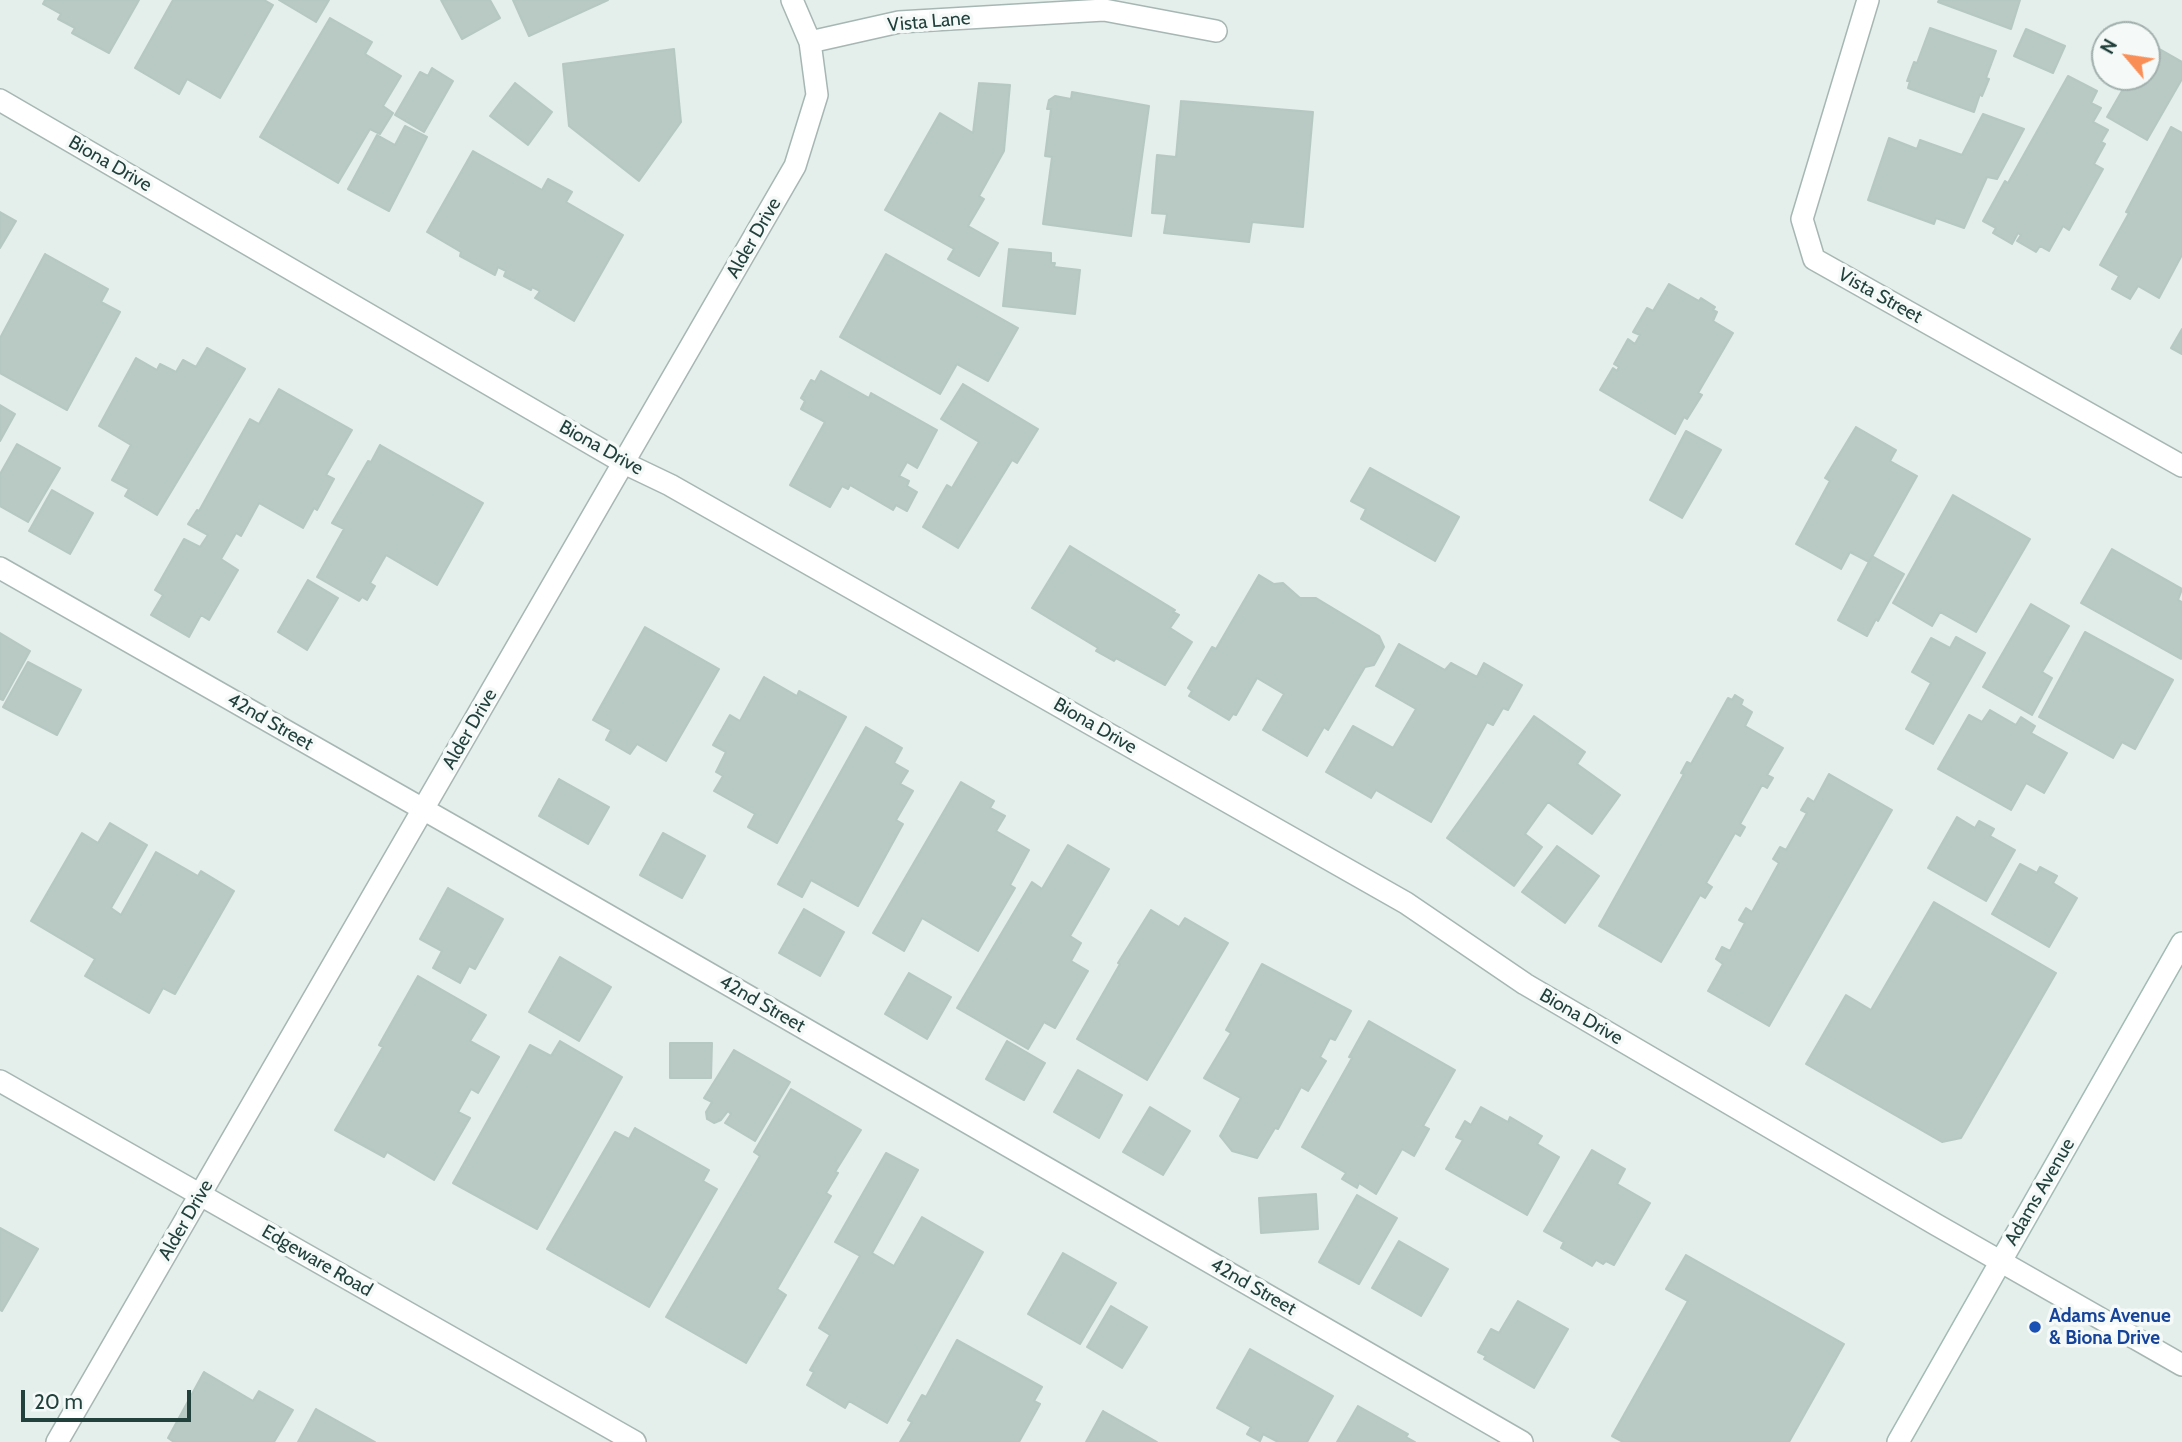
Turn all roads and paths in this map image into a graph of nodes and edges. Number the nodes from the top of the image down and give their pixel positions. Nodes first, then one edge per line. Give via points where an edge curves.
1 (792, 0) edge
2 (1868, 0) edge
3 (1216, 31) dead end
4 (810, 42) junction
5 (0, 100) edge
6 (624, 463) junction
7 (2182, 466) edge
8 (0, 568) edge
9 (424, 809) junction
10 (2182, 943) edge
11 (0, 1081) edge
12 (200, 1194) junction
13 (2000, 1261) junction
14 (2182, 1365) edge
15 (57, 1442) edge
16 (635, 1442) edge
17 (1522, 1442) edge
18 (1898, 1442) edge

1 - 4 street, Alder Drive
2 - 7 street, Vista Street via 1802,219 1814,259
3 - 4 street, Vista Lane via 1104,10 899,22
4 - 6 street, Alder Drive via 817,95 795,166
5 - 6 street, Biona Drive
6 - 9 street, Alder Drive
6 - 13 street, Biona Drive via 1406,903 1525,984
8 - 9 street, 42nd Street
9 - 12 street, Alder Drive
9 - 17 street, 42nd Street
10 - 13 street, Adams Avenue
11 - 12 street, Edgeware Road
12 - 15 street, Alder Drive
12 - 16 street, Edgeware Road
13 - 14 street, Biona Drive
13 - 18 street, Adams Avenue

